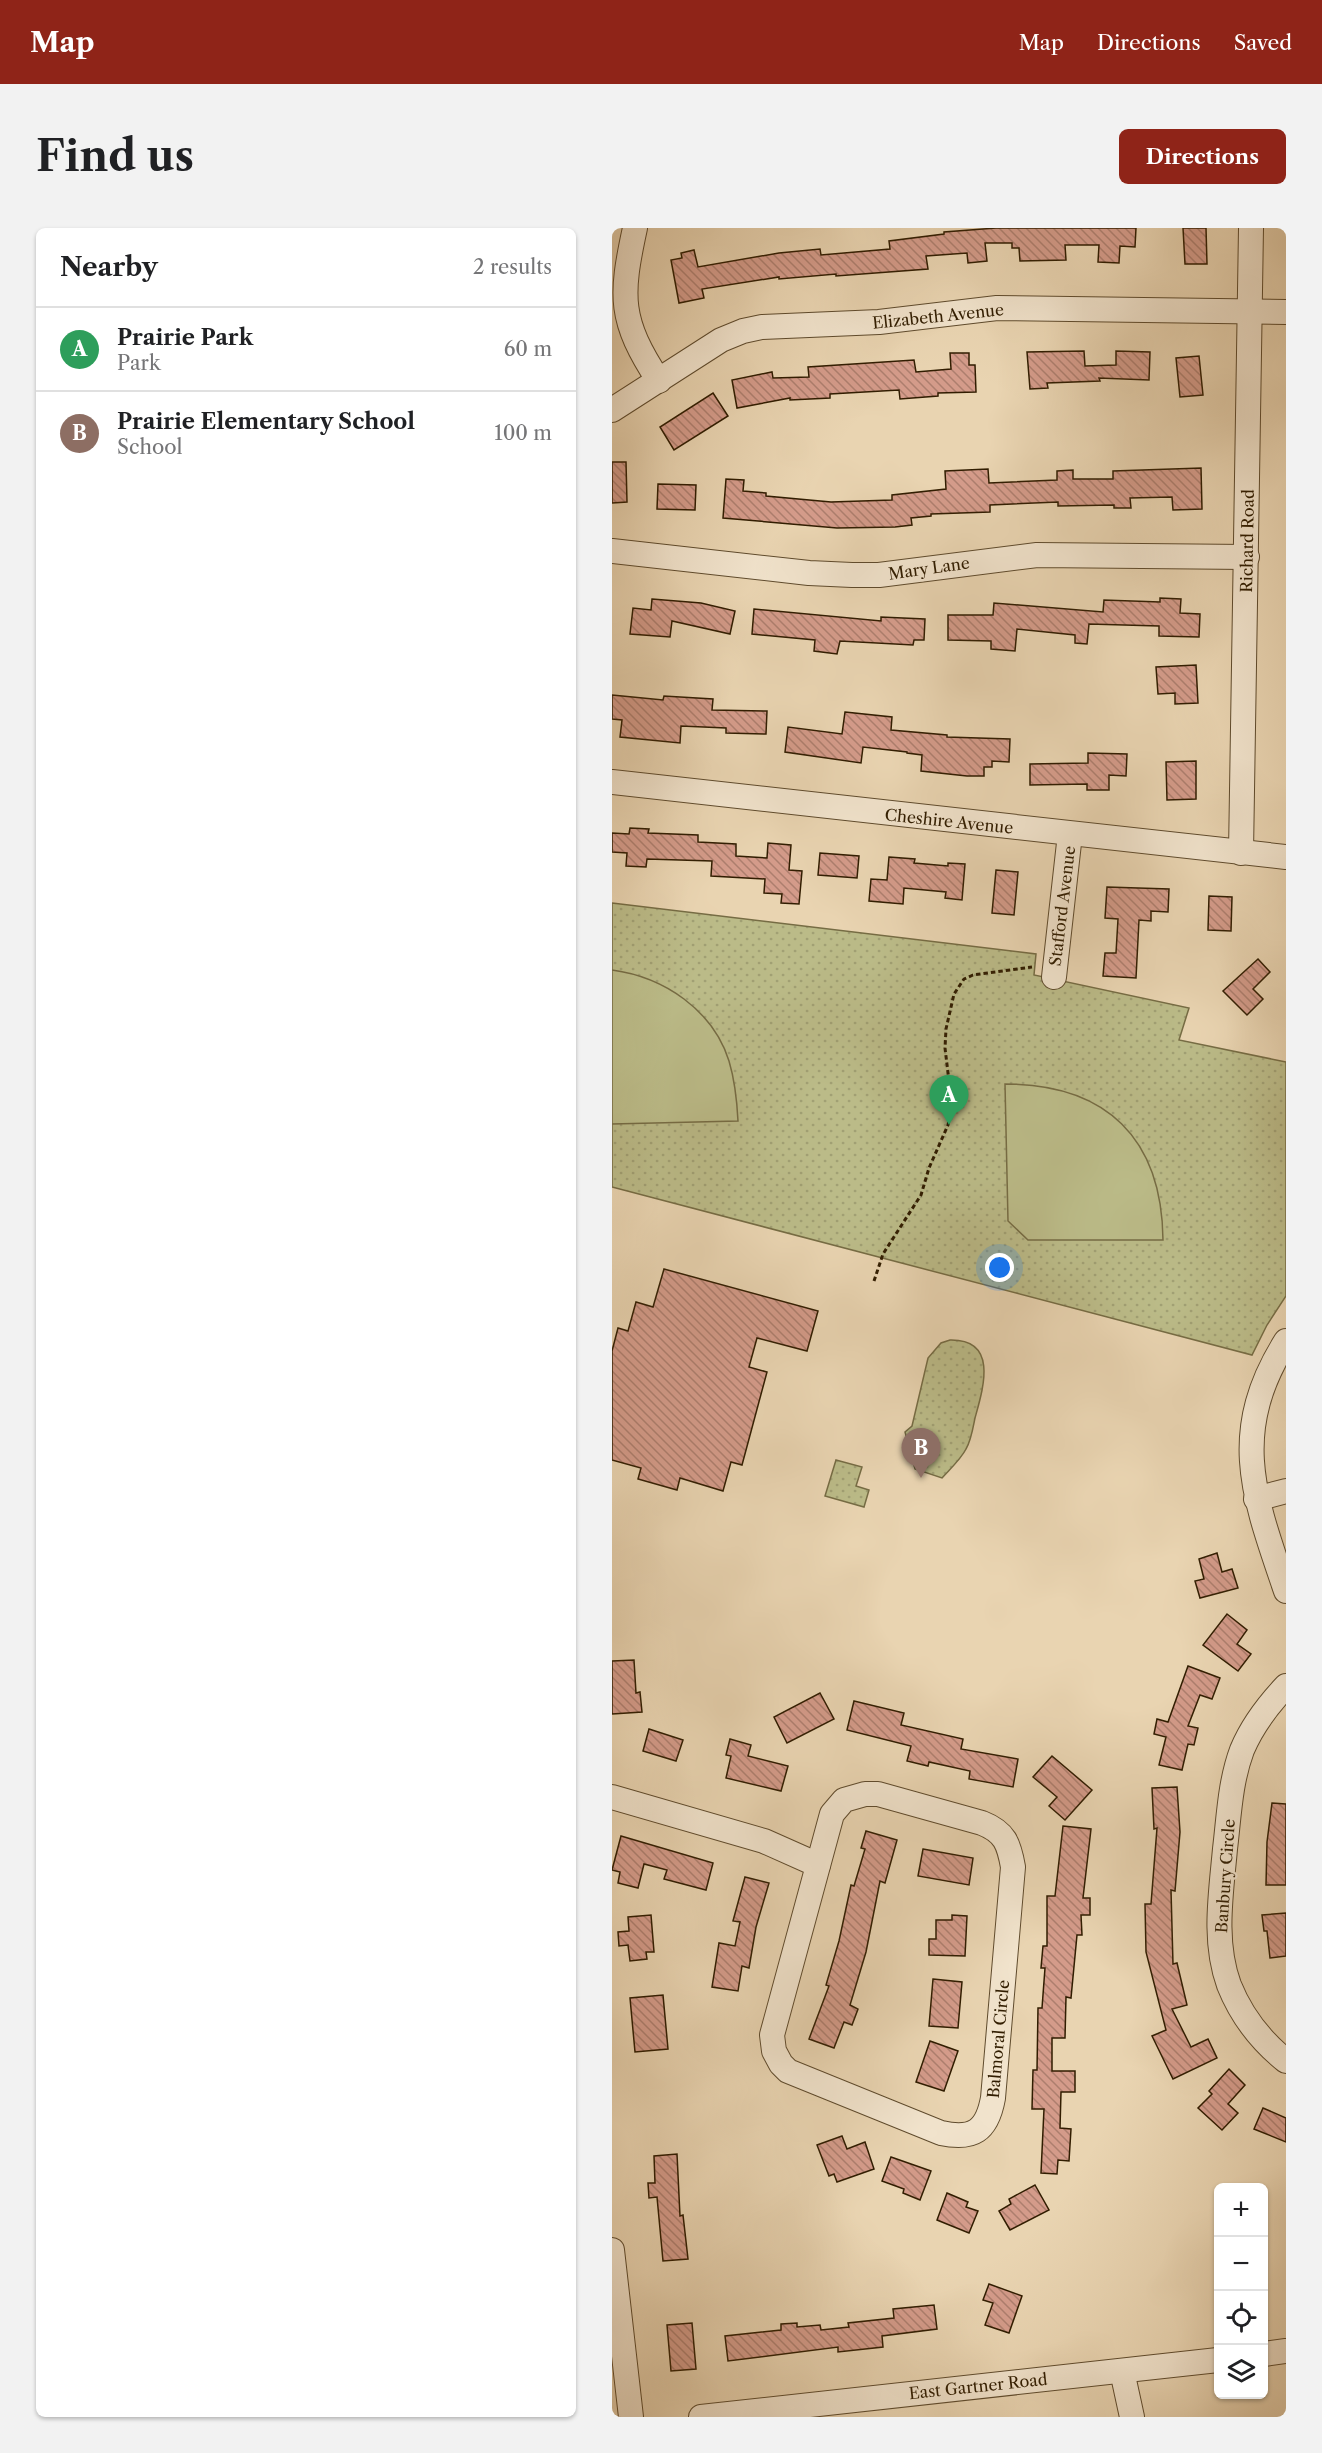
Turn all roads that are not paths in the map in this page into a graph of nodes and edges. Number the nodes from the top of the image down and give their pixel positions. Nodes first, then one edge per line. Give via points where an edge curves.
1 (635, 228) edge
2 (1251, 228) edge
3 (1249, 312) junction
4 (1286, 312) edge
5 (659, 381) junction
6 (612, 410) edge
7 (612, 551) edge
8 (1247, 557) junction
9 (612, 782) edge
10 (1070, 834) junction
11 (1241, 853) junction
12 (1286, 857) edge
13 (1043, 972) road end
14 (1286, 1341) edge
15 (1286, 1491) edge
16 (1256, 1499) junction
17 (1286, 1592) edge
18 (1286, 1686) edge
19 (612, 1797) edge
20 (818, 1865) junction
21 (1286, 2061) edge
22 (612, 2250) edge
23 (1286, 2351) edge
24 (1268, 2354) edge
25 (1214, 2360) edge
26 (1122, 2370) junction
27 (631, 2417) edge
28 (701, 2417) edge
29 (1132, 2417) edge

1 - 5 street via 625,284 626,307 639,350
2 - 3 street, Richard Road
3 - 4 street, Elizabeth Avenue
3 - 5 street, Elizabeth Avenue via 997,308 879,322 762,327 721,340
3 - 8 street, Richard Road
5 - 6 street, Elizabeth Avenue
7 - 8 street, Mary Lane via 852,575 1037,555
8 - 11 street, Richard Road
9 - 10 street, Cheshire Avenue
10 - 11 street, Cheshire Avenue
10 - 13 street, Stafford Avenue
11 - 12 street, Cheshire Avenue
14 - 16 street via 1267,1375 1253,1419 1251,1468
15 - 16 street
16 - 17 street
18 - 21 street, Banbury Circle via 1264,1710 1242,1751 1230,1802 1219,1930 1223,1964 1238,2004 1260,2037
19 - 20 street via 764,1841
20 - 20 street, Balmoral Circle via 835,1808 844,1800 865,1794 878,1794 982,1823 998,1832 1009,1846 1013,1867 993,2097 985,2123 972,2134 959,2137 941,2133 827,2089 781,2064 772,2035
22 - 27 street
23 - 24 street
25 - 26 street, East Gartner Road
26 - 28 street, East Gartner Road
26 - 29 street

